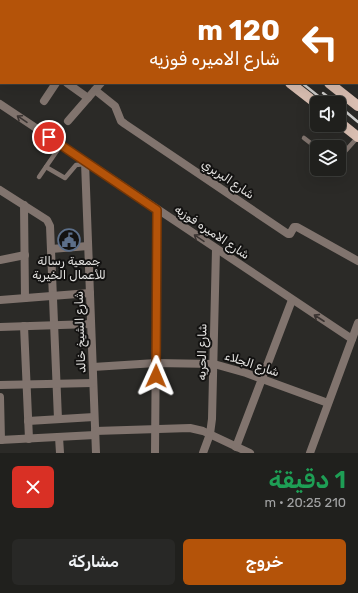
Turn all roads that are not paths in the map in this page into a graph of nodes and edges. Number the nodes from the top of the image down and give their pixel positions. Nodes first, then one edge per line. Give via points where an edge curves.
1 (55, 84) edge
2 (68, 84) edge
3 (101, 84) edge
4 (291, 84) edge
5 (330, 84) edge
6 (95, 90) junction
7 (88, 98) junction
8 (310, 99) edge
9 (44, 101) dead end
10 (357, 103) edge
11 (0, 104) edge
12 (68, 121) dead end
13 (346, 128) edge
14 (358, 137) edge
15 (304, 138) dead end
16 (310, 143) edge
17 (61, 145) junction
18 (346, 150) edge
19 (85, 163) junction
20 (46, 168) junction
21 (40, 177) dead end
22 (0, 190) edge
23 (24, 205) junction
24 (157, 210) junction
25 (88, 246) junction
26 (51, 249) junction
27 (216, 250) junction
28 (25, 255) junction
29 (0, 260) edge
30 (358, 261) edge
31 (90, 293) junction
32 (53, 296) junction
33 (25, 298) junction
34 (0, 300) edge
35 (292, 300) junction
36 (91, 324) junction
37 (54, 325) junction
38 (24, 326) junction
39 (357, 326) edge
40 (0, 328) edge
41 (352, 339) junction
42 (156, 363) junction
43 (214, 364) junction
44 (93, 367) junction
45 (261, 378) junction
46 (93, 383) junction
47 (57, 384) junction
48 (0, 385) edge
49 (27, 385) junction
50 (0, 398) edge
51 (328, 403) junction
52 (94, 417) junction
53 (58, 419) junction
54 (28, 421) junction
55 (155, 429) junction
56 (95, 433) junction
57 (210, 434) junction
58 (59, 437) junction
59 (29, 439) junction
60 (1, 440) edge
61 (236, 447) junction
62 (60, 453) edge
63 (96, 453) edge
64 (154, 453) edge
65 (203, 453) edge
66 (250, 453) edge
67 (310, 453) edge

1 - 9 street
2 - 7 street
3 - 6 street
4 - 8 main road
5 - 10 main road
6 - 7 street
6 - 30 street, شارع البربري via 115,106 121,121 125,124 288,234 297,227
7 - 12 street
17 -> 11 street, شارع الاميره فوزيه
13 - 14 main road
14 - 18 lane
15 - 16 lane
17 - 19 street, شارع الاميره فوزيه
17 - 20 lane
19 - 20 lane via 76,165 64,178
19 - 24 street, شارع الاميره فوزيه
19 - 25 street, شارع الشيخ خالد
20 - 21 lane
22 - 23 street
23 - 26 street via 46,220 50,226
23 - 28 street
27 -> 24 street, شارع الاميره فوزيه
24 - 42 street
25 - 26 street
25 - 31 street, شارع الشيخ خالد
26 - 32 street
27 - 35 street, شارع الاميره فوزيه
27 - 43 street, شارع الحريه
28 - 29 street
28 - 33 street
31 - 32 street
31 - 36 street, شارع الشيخ خالد
32 - 33 street
32 - 37 street
33 - 34 street
41 -> 35 street, شارع الاميره فوزيه
35 - 45 street
36 - 37 street
36 - 44 street, شارع الشيخ خالد
37 - 38 street
37 - 47 street
38 - 40 street
38 - 49 street
39 - 41 street
41 - 51 street
42 - 43 street, شارع الجلاء
42 - 44 street, شارع الجلاء
42 - 55 street
43 - 45 street, شارع الجلاء
43 - 57 street, شارع الحريه
44 - 46 street, شارع الشيخ خالد
45 - 51 street, شارع الجلاء
45 - 61 street
46 - 47 street
46 - 52 street, شارع الشيخ خالد
47 - 49 street
47 - 53 street
48 - 49 street
49 - 54 street
50 - 60 street
51 - 67 street
52 - 53 street
52 - 56 street, شارع الشيخ خالد
53 - 54 street
54 - 59 street
55 - 56 street
55 - 57 street via 190,428
55 - 64 street
56 - 58 street
56 - 63 street, شارع الشيخ خالد
57 - 61 street
57 - 65 street, شارع الحريه
58 - 59 street
58 - 62 street
59 - 60 street
61 - 66 street

